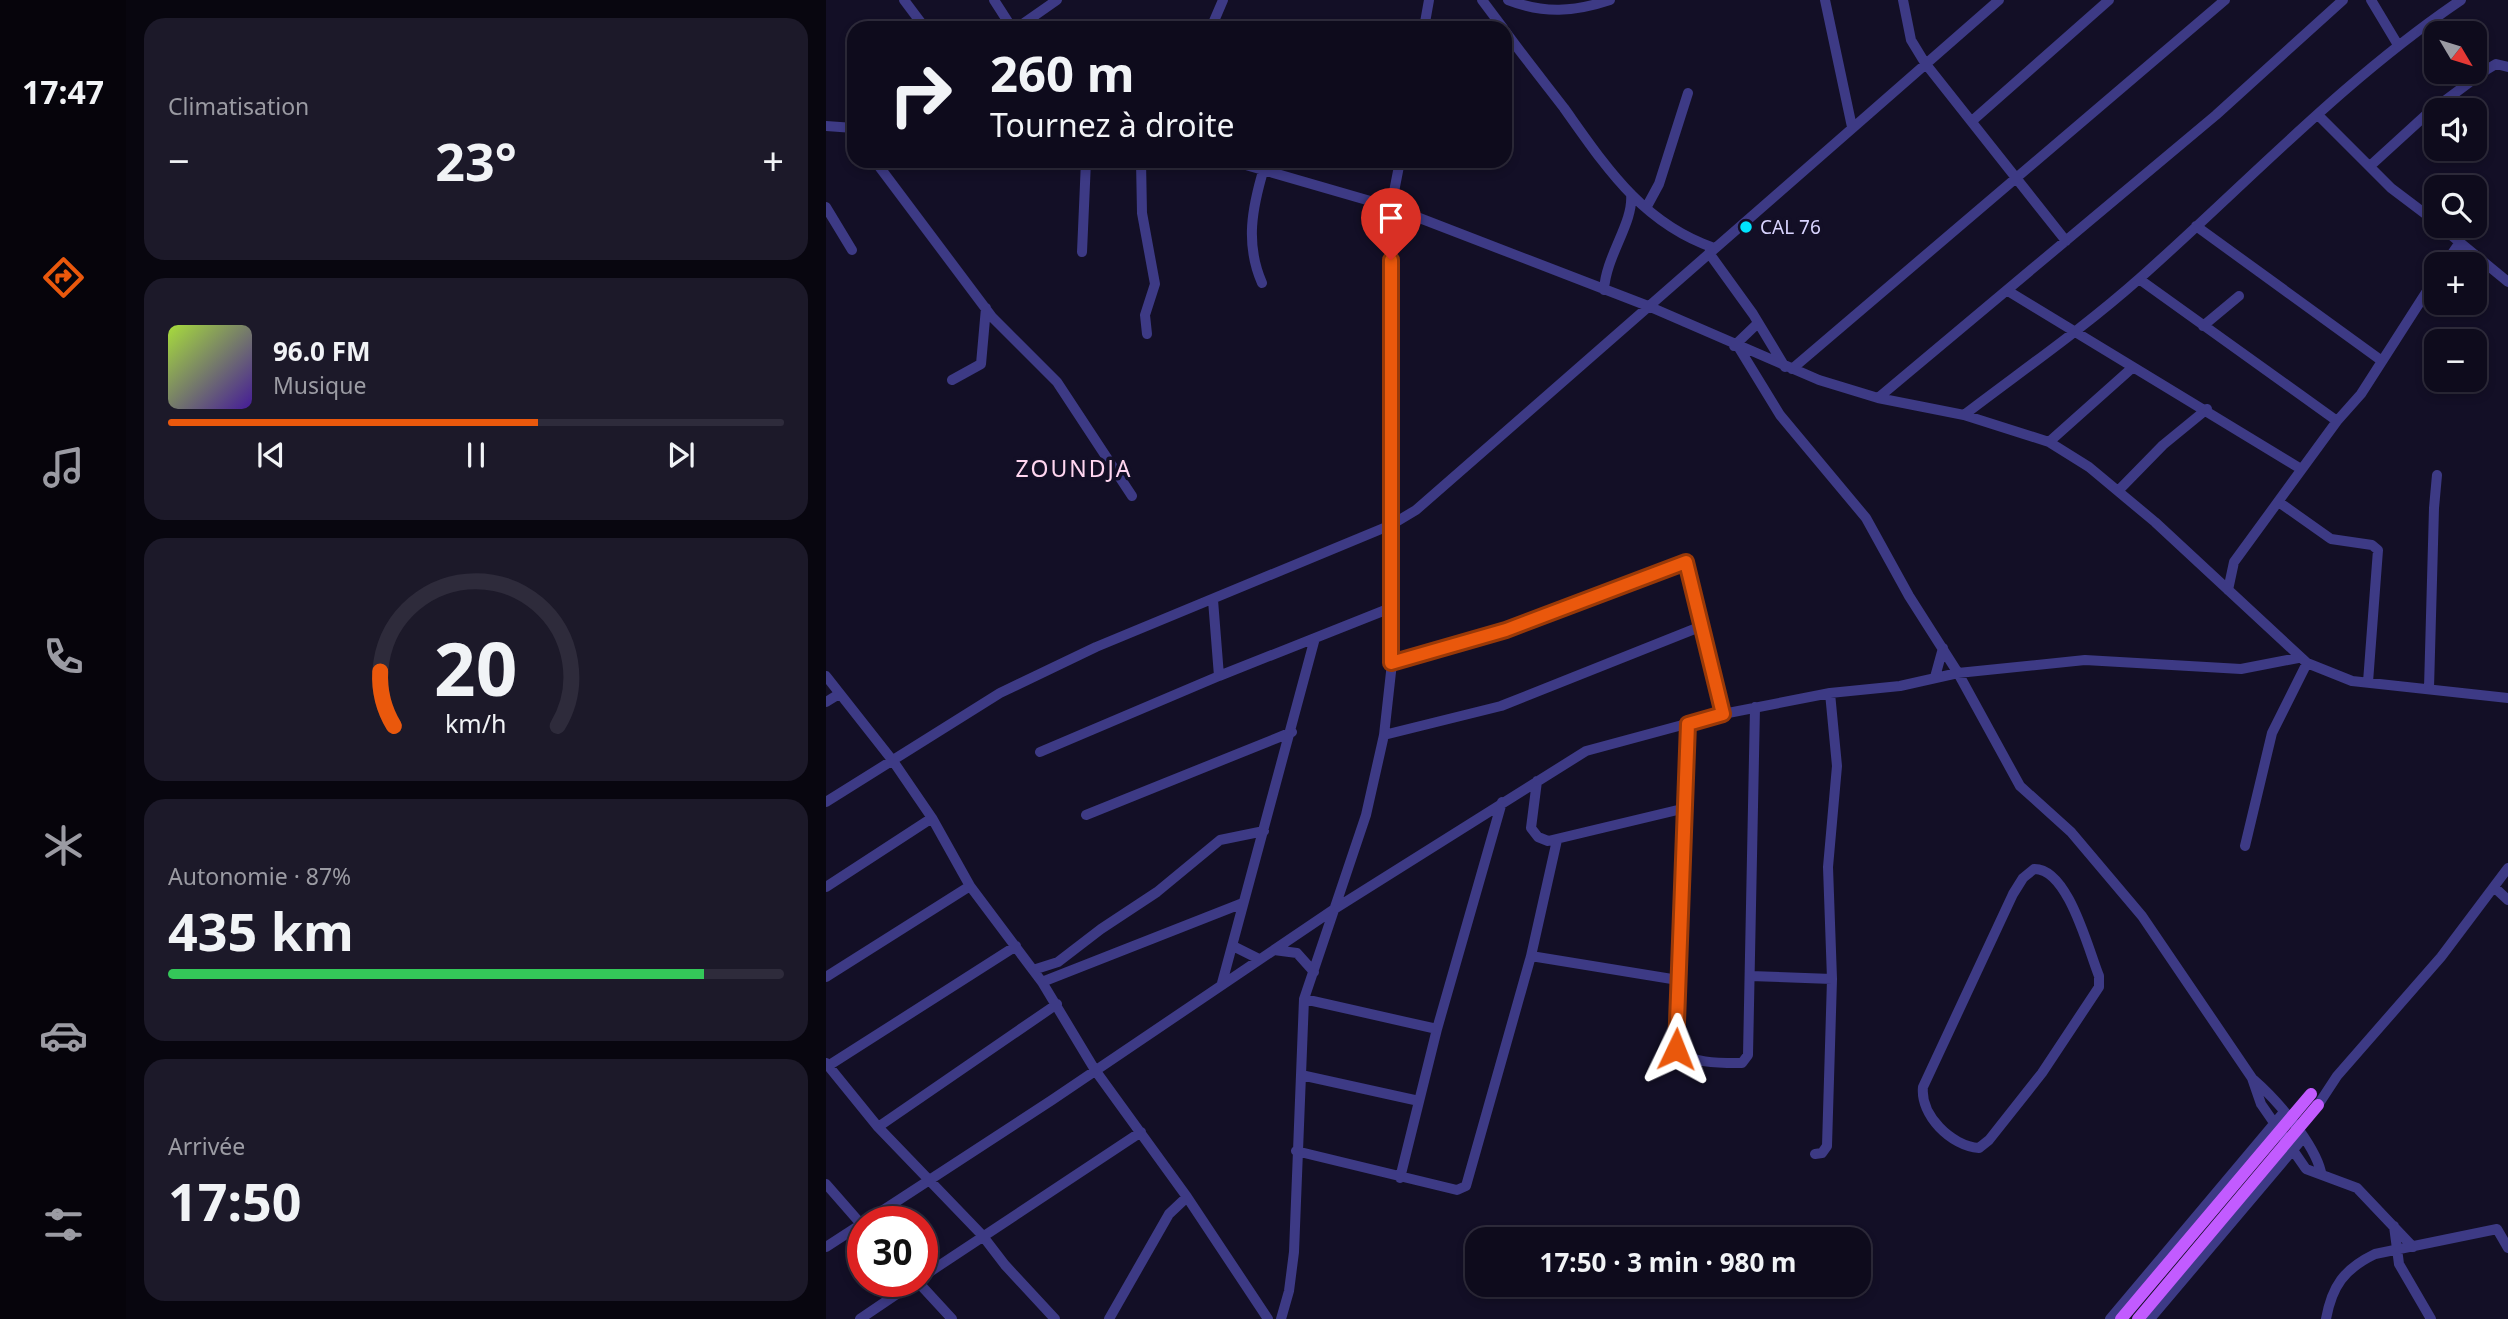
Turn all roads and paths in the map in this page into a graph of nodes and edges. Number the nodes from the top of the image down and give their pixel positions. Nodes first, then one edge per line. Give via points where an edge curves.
1 (904, 0) edge
2 (994, 0) edge
3 (1057, 0) edge
4 (1223, 0) edge
5 (1429, 0) edge
6 (1482, 0) edge
7 (1508, 0) edge
8 (1610, 0) edge
9 (1825, 0) edge
10 (1903, 0) edge
11 (1999, 0) edge
12 (2109, 0) edge
13 (2343, 0) edge
14 (2371, 0) edge
15 (2460, 0) edge
16 (2217, 2) edge
17 (920, 21) edge
18 (1009, 21) edge
19 (1025, 21) edge
20 (1214, 21) edge
21 (1425, 21) edge
22 (1498, 21) edge
23 (1512, 40) edge
24 (2398, 45) junction
25 (1925, 63) junction
26 (2508, 67) edge
27 (1688, 93) dead end
28 (2318, 115) junction
29 (1972, 121) junction
30 (826, 126) edge
31 (1852, 127) junction
32 (847, 129) edge
33 (2370, 166) junction
34 (880, 168) edge
35 (1086, 168) edge
36 (1141, 168) edge
37 (1264, 168) joint
38 (1399, 168) edge
39 (2018, 177) junction
40 (1631, 194) junction
41 (826, 207) edge
42 (1391, 207) junction
43 (1646, 208) junction
44 (2424, 213) edge
45 (2196, 226) junction
46 (2455, 238) edge
47 (2066, 241) junction
48 (2460, 242) junction
49 (852, 250) dead end
50 (1712, 250) junction
51 (1082, 252) dead end
52 (2453, 252) edge
53 (2139, 279) junction
54 (2508, 282) edge
55 (1262, 283) dead end
56 (1604, 290) junction
57 (2008, 291) junction
58 (2239, 296) dead end
59 (2424, 296) edge
60 (1648, 306) junction
61 (986, 308) junction
62 (1758, 323) junction
63 (2203, 326) junction
64 (2075, 330) junction
65 (1147, 334) dead end
66 (1736, 347) junction
67 (2382, 361) junction
68 (1789, 368) junction
69 (2132, 368) junction
70 (952, 380) dead end
71 (1878, 398) junction
72 (2207, 410) junction
73 (1964, 415) junction
74 (2337, 421) junction
75 (2049, 442) junction
76 (2301, 469) junction
77 (2437, 475) dead end
78 (2118, 491) junction
79 (1132, 496) dead end
80 (2280, 503) junction
81 (1391, 525) junction
82 (2234, 562) junction
83 (2212, 574) junction
84 (2228, 590) junction
85 (1213, 600) junction
86 (1393, 607) junction
87 (1702, 626) junction
88 (1315, 638) junction
89 (1943, 648) junction
90 (2303, 661) junction
91 (1391, 663) junction
92 (1958, 673) junction
93 (826, 676) edge
94 (1219, 676) junction
95 (1935, 677) junction
96 (2368, 682) junction
97 (2429, 688) junction
98 (1830, 693) junction
99 (839, 694) junction
100 (2508, 698) edge
101 (826, 702) edge
102 (1755, 707) junction
103 (1723, 714) junction
104 (1688, 724) junction
105 (1292, 732) junction
106 (1384, 735) junction
107 (1040, 752) dead end
108 (892, 761) junction
109 (1537, 781) junction
110 (826, 802) edge
111 (1502, 802) junction
112 (1686, 808) junction
113 (1086, 815) dead end
114 (932, 818) junction
115 (1264, 831) junction
116 (1557, 840) junction
117 (2245, 846) dead end
118 (2508, 868) edge
119 (970, 886) junction
120 (826, 887) edge
121 (2494, 887) junction
122 (2508, 901) edge
123 (1243, 903) junction
124 (1336, 908) junction
125 (1016, 946) junction
126 (1233, 946) junction
127 (1272, 950) junction
128 (1531, 957) junction
129 (1259, 959) junction
130 (1033, 970) junction
131 (1314, 972) junction
132 (1750, 976) junction
133 (826, 977) edge
134 (1832, 979) junction
135 (1678, 980) junction
136 (1042, 982) junction
137 (1222, 984) junction
138 (1304, 999) junction
139 (1057, 1004) junction
140 (1437, 1029) junction
141 (827, 1064) edge
142 (1095, 1070) junction
143 (1301, 1075) junction
144 (2252, 1078) junction
145 (2315, 1100) junction
146 (1419, 1101) junction
147 (2286, 1116) junction
148 (2003, 1122) joint
149 (878, 1127) junction
150 (2277, 1127) junction
151 (1141, 1132) junction
152 (2300, 1134) junction
153 (2290, 1146) junction
154 (1296, 1151) junction
155 (1815, 1154) dead end
156 (2321, 1172) junction
157 (1401, 1178) junction
158 (930, 1180) junction
159 (826, 1184) edge
160 (1187, 1197) junction
161 (847, 1206) edge
162 (889, 1206) edge
163 (2394, 1226) junction
164 (847, 1233) edge
165 (982, 1236) junction
166 (826, 1247) edge
167 (2413, 1247) junction
168 (2508, 1248) edge
169 (2398, 1251) junction
170 (938, 1266) edge
171 (893, 1297) edge
172 (932, 1297) edge
173 (860, 1319) edge
174 (952, 1319) edge
175 (1055, 1319) edge
176 (1109, 1319) edge
177 (1268, 1319) edge
178 (1281, 1319) edge
179 (2110, 1319) edge
180 (2121, 1319) edge
181 (2138, 1319) edge
182 (2150, 1319) edge
183 (2326, 1319) edge
184 (2431, 1319) edge

1 - 17 street
2 - 18 street
3 - 19 street
4 - 20 street
5 - 21 street
6 - 22 street
7 - 8 street via 1533,10 1552,11
9 - 31 street
10 - 25 street via 1911,40
11 - 25 street
12 - 29 street
13 - 47 street
14 - 24 street
15 - 24 street
16 - 39 street
23 - 40 street via 1599,160
24 - 28 street
25 - 29 street
25 - 31 street
26 - 33 street via 2503,63 2486,70 2427,114
27 - 43 street via 1659,184
28 - 33 street
28 - 45 street
29 - 39 street
30 - 32 street
31 - 50 street
33 - 44 street
34 - 61 street
35 - 51 street
36 - 65 street via 1142,213 1155,284 1145,315
37 - 42 street
37 - 55 street via 1254,200 1251,237 1252,260
38 - 42 street
39 - 47 street
39 - 68 street
40 - 43 street
40 - 56 street via 1632,212 1611,256
41 - 49 street
42 - 56 street
42 - 81 street
43 - 50 street
45 - 53 street
45 - 67 street
46 - 48 street
47 - 57 street
48 - 52 street
48 - 54 street
50 - 60 street
50 - 62 street
53 - 63 street
53 - 64 street
56 - 60 street
57 - 64 street
57 - 71 street
58 - 63 street
59 - 67 street
60 - 66 street
60 - 81 street via 1439,492
61 - 70 street via 981,364
61 - 79 street via 1057,382
62 - 66 street
62 - 68 street
63 - 74 street
64 - 69 street
64 - 73 street
66 - 68 street
66 - 89 street via 1780,415 1867,518
67 - 74 street
68 - 71 street
69 - 72 street
69 - 75 street
71 - 73 street
72 - 76 street
72 - 78 street
73 - 75 street
74 - 76 street
75 - 78 street
76 - 80 street
77 - 97 street
78 - 83 street
80 - 82 street
80 - 96 street via 2331,539 2372,545 2378,550
81 - 85 street
81 - 86 street
82 - 83 street
82 - 84 street
83 - 84 street
84 - 90 street
85 - 94 street
85 - 108 street via 1000,693
86 - 88 street
86 - 91 street
87 - 91 street via 1686,562 1506,630
87 - 103 street
87 - 106 street via 1501,706
88 - 94 street
88 - 105 street
89 - 92 street
89 - 95 street
90 - 92 street via 2241,668 2085,660
90 - 96 street via 2340,679
90 - 117 street via 2272,733
91 - 106 street
92 - 95 street
92 - 144 street via 2020,786 2071,832 2142,916
93 - 99 street
94 - 107 street
95 - 98 street via 1900,686
96 - 97 street
97 - 100 street
98 - 102 street
98 - 134 street via 1837,766 1828,867
99 - 101 street
99 - 108 street
102 - 103 street
102 - 132 street
103 - 104 street
104 - 109 street via 1586,751
104 - 112 street
105 - 113 street
105 - 115 street
106 - 124 street via 1366,815
108 - 110 street
108 - 114 street
109 - 111 street
109 - 116 street via 1531,828 1538,837
111 - 124 street
111 - 140 street
112 - 116 street
112 - 135 street
114 - 119 street
114 - 120 street
115 - 123 street
115 - 130 street via 1220,840 1157,892 1058,962
116 - 128 street
118 - 121 street
119 - 125 street
119 - 133 street
121 - 122 street
121 - 145 street via 2441,957
123 - 126 street
123 - 136 street
124 - 127 street
124 - 131 street
125 - 130 street
125 - 141 street
126 - 129 street
126 - 137 street
127 - 129 street
127 - 131 street via 1297,953
128 - 135 street
128 - 157 street via 1469,1181 1457,1190
129 - 137 street
130 - 136 street
131 - 138 street
132 - 134 street
132 - 135 street via 1748,1055 1742,1063 1705,1061 1678,1052
134 - 155 street via 1826,1146
136 - 139 street
137 - 142 street
138 - 140 street
138 - 143 street
139 - 142 street
139 - 149 street
140 - 146 street
141 - 149 street
142 - 151 street
142 - 158 street
143 - 146 street
143 - 154 street
144 - 147 street
144 - 150 street via 2261,1104
145 - 147 main road
145 - 152 main road
146 - 157 street
147 - 150 main road
147 - 152 street
148 - 148 street via 2099,987 2099,976 2066,891 2043,869 2029,872 2013,894 1923,1087 1923,1106 1929,1115 1967,1146 1984,1144
149 - 158 street
150 - 153 street
150 - 179 street
150 - 180 main road
151 - 160 street
151 - 165 street
152 - 153 main road
152 - 156 street
153 - 156 street via 2306,1169
153 - 181 main road
153 - 182 street
154 - 157 street
154 - 178 street via 1294,1252
156 - 163 street via 2357,1188
158 - 162 street
158 - 165 street
159 - 161 street
160 - 176 street via 1169,1214
160 - 177 street
163 - 167 street
163 - 169 street
164 - 166 street
165 - 170 street
165 - 175 street
167 - 168 street via 2497,1229
167 - 169 street
169 - 183 street via 2375,1254 2348,1271 2328,1300
169 - 184 street via 2399,1264
171 - 173 street
172 - 174 street

